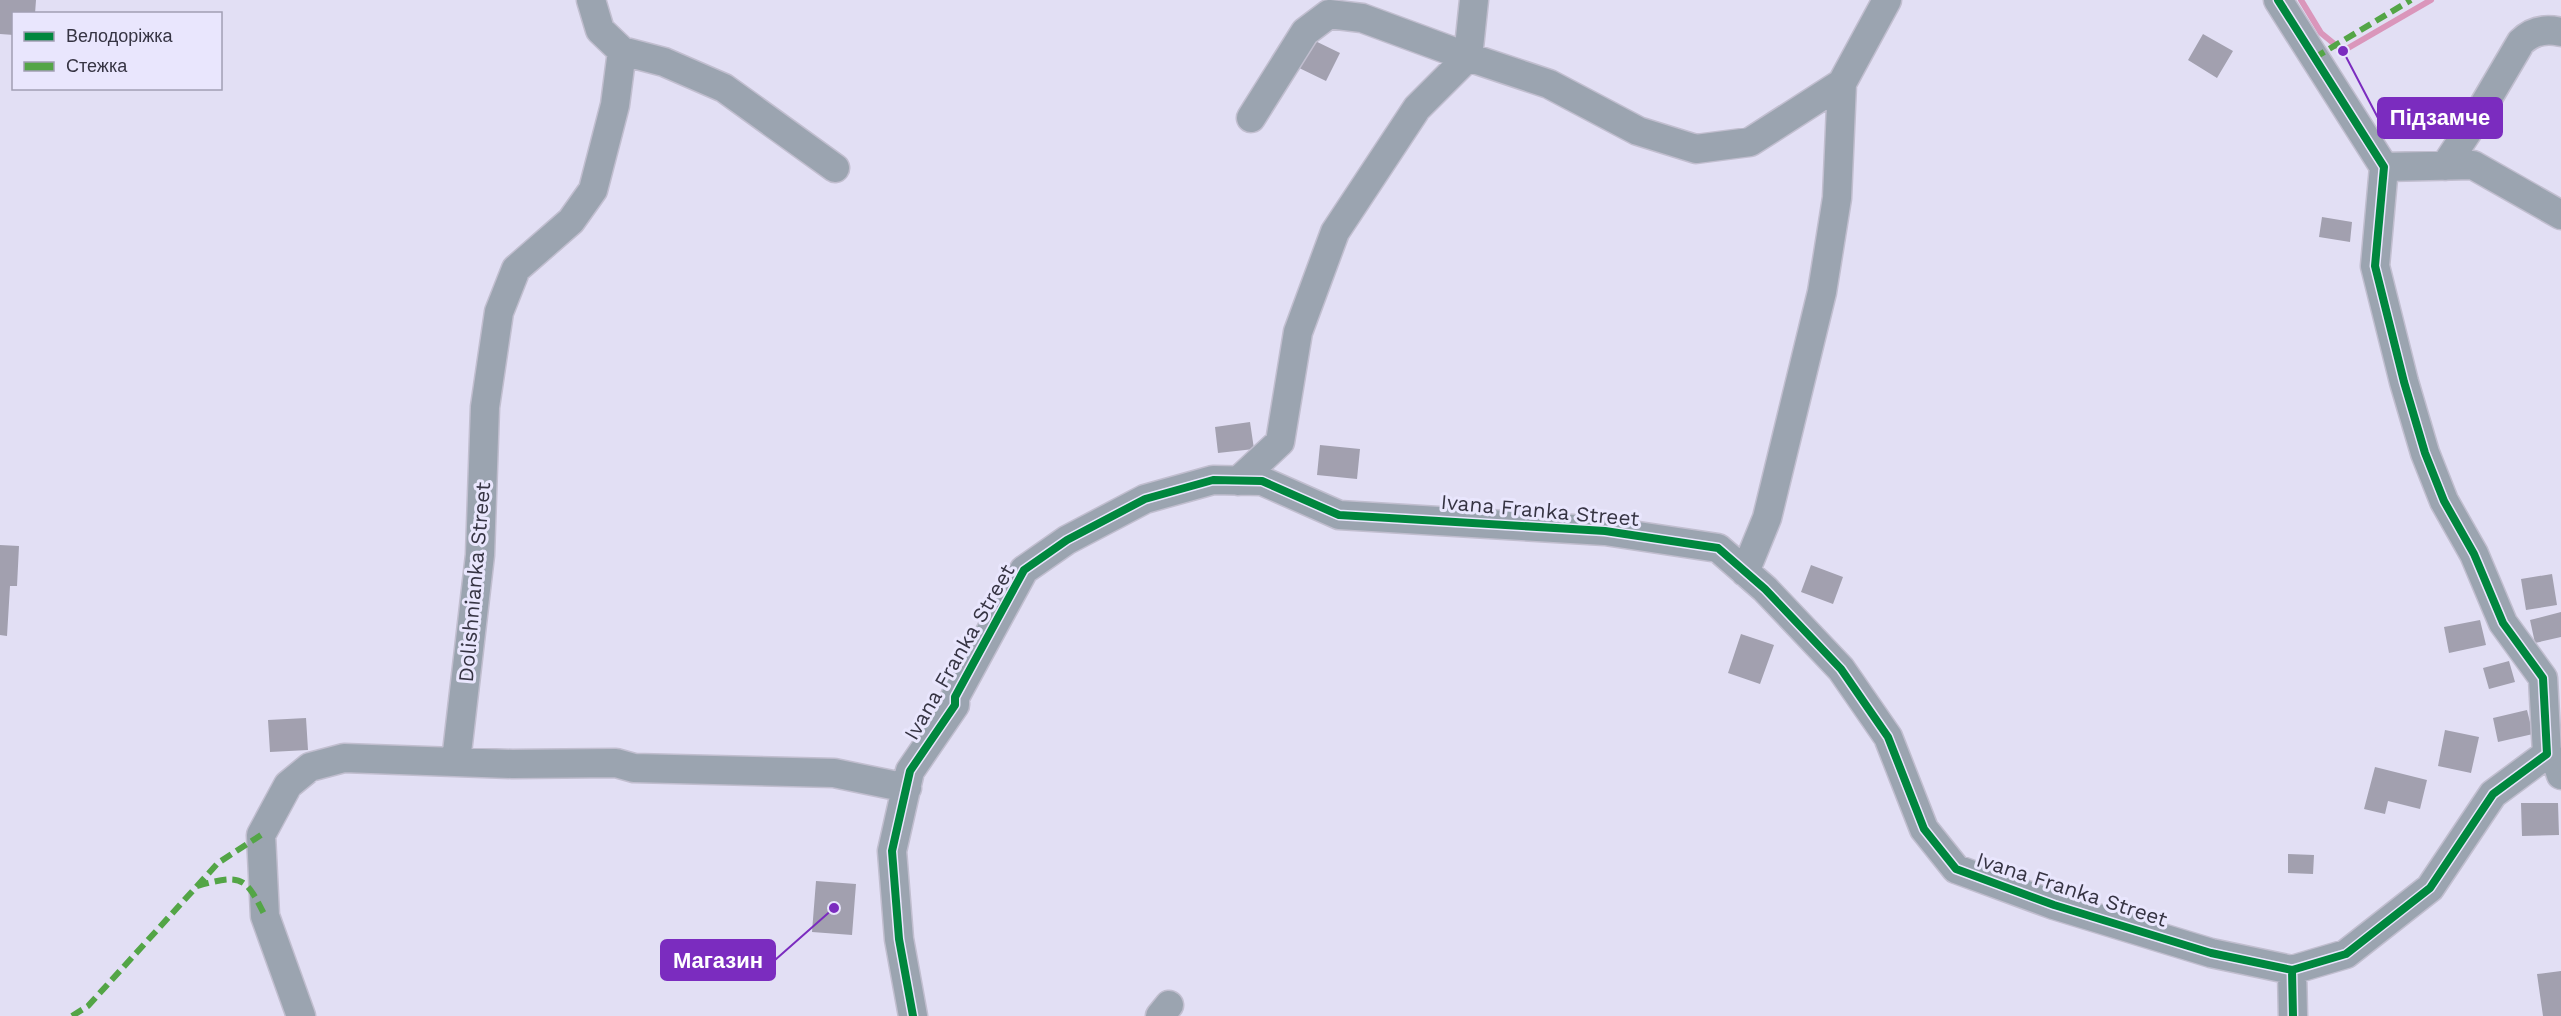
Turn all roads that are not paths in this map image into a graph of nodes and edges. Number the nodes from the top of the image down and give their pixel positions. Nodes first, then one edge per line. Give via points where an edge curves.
1 (591, 0) edge
2 (1474, 0) edge
3 (1887, 0) edge
4 (2278, 0) edge
5 (2561, 32) edge
6 (622, 51) junction
7 (1468, 57) junction
8 (1842, 83) junction
9 (1251, 118) dead end
10 (2445, 166) junction
11 (2384, 167) junction
12 (835, 168) dead end
13 (2561, 215) edge
14 (1238, 481) junction
15 (1745, 572) junction
16 (2552, 682) edge
17 (456, 761) junction
18 (2556, 762) edge
19 (907, 788) junction
20 (2292, 970) junction
21 (301, 1016) edge
22 (913, 1016) edge
23 (2293, 1016) edge

1 - 6 street via 600,30
2 - 7 street
3 - 8 street
4 - 11 street
5 - 10 street via 2539,31 2521,42
6 - 12 street via 664,62 724,88
6 - 17 street, Dolishnianka Street via 615,105 593,190 571,221 516,269 499,312 485,407 480,555
7 - 8 street via 1549,84 1638,132 1696,149 1750,142
7 - 9 street via 1362,18 1329,14 1305,32
7 - 14 street via 1417,108 1335,232 1298,332 1280,442
8 - 15 street via 1837,198 1822,292 1767,518
10 - 11 street
10 - 13 street via 2473,165
11 - 16 street via 2375,266 2422,442 2444,501 2474,554 2503,623
14 - 15 street, Ivana Franka Street via 1262,482 1339,515 1605,531 1718,548
14 - 19 street, Ivana Franka Street via 1213,480 1145,500 1067,540 1024,570 955,697 955,705 910,771
15 - 20 street, Ivana Franka Street via 1841,669 1888,737 1924,829 1956,869 2054,905 2211,953
16 - 18 street
17 - 19 street via 834,772
17 - 21 street via 344,758 310,767 288,785 261,835 265,916
18 - 20 street via 2493,794 2430,888 2346,954
19 - 22 street, Ivana Franka Street via 892,851 899,939
20 - 23 street

